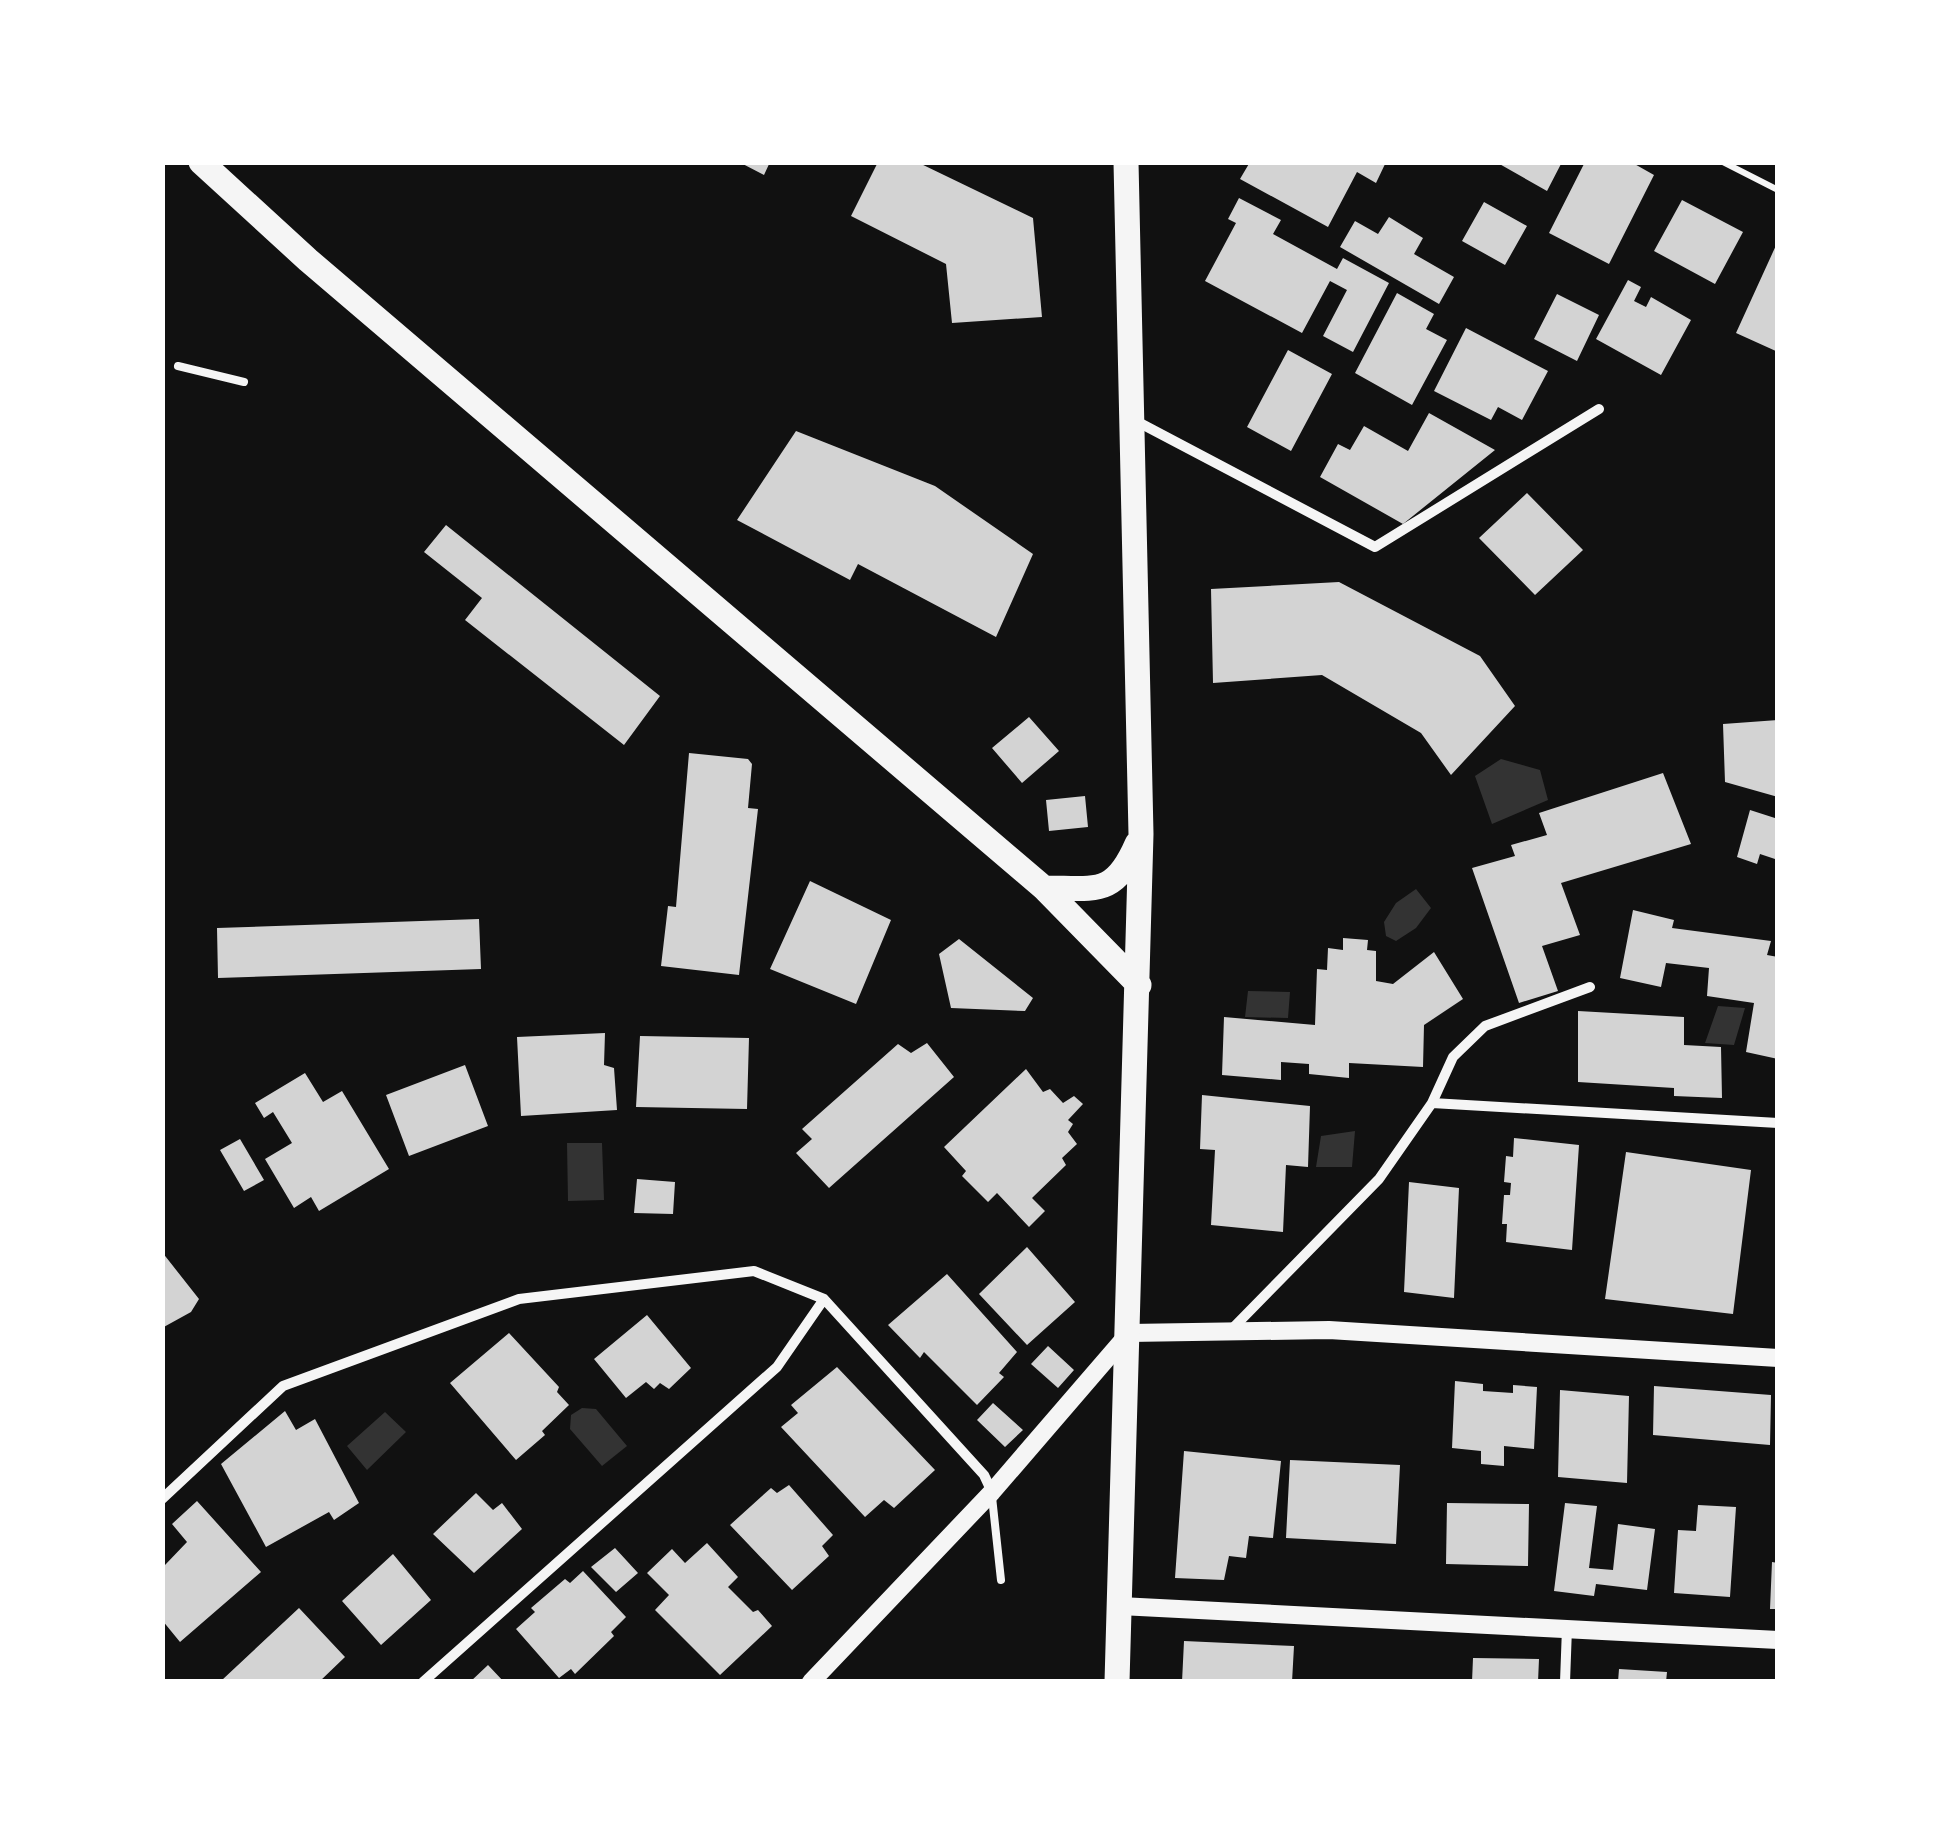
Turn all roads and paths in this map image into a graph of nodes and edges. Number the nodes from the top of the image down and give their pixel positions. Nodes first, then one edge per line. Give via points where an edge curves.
1 (200, 162) edge
2 (1126, 162) edge
3 (1723, 162) edge
4 (1778, 190) edge
5 (178, 366) dead end
6 (244, 382) dead end
7 (1600, 409) dead end
8 (1130, 418) junction
9 (1142, 834) junction
10 (1044, 888) junction
11 (1138, 985) junction
12 (1590, 987) dead end
13 (1432, 1103) junction
14 (1778, 1123) edge
15 (824, 1299) junction
16 (1230, 1330) junction
17 (1129, 1333) junction
18 (1778, 1358) edge
19 (992, 1492) junction
20 (162, 1500) edge
21 (1001, 1580) dead end
22 (1120, 1606) junction
23 (1567, 1628) junction
24 (1778, 1640) edge
25 (423, 1682) edge
26 (811, 1682) edge
27 (1117, 1682) edge
28 (1565, 1682) edge

1 - 10 main road
2 - 8 main road
3 - 4 path
5 - 6 lane
7 - 8 street via 1375,547
8 - 9 main road
9 - 10 main road via 1116,881
9 - 11 main road
10 - 11 main road
11 - 17 main road
12 - 13 street via 1485,1026 1453,1057
13 - 14 street
13 - 16 street via 1379,1179
15 - 19 street via 984,1475
15 - 20 street via 754,1271 519,1299 282,1386
15 - 25 street via 777,1367
16 - 17 street
16 - 18 street via 1328,1330
17 - 19 street
17 - 22 main road
19 - 21 lane
19 - 26 street
22 - 23 street
22 - 27 main road
23 - 24 street
23 - 28 street

